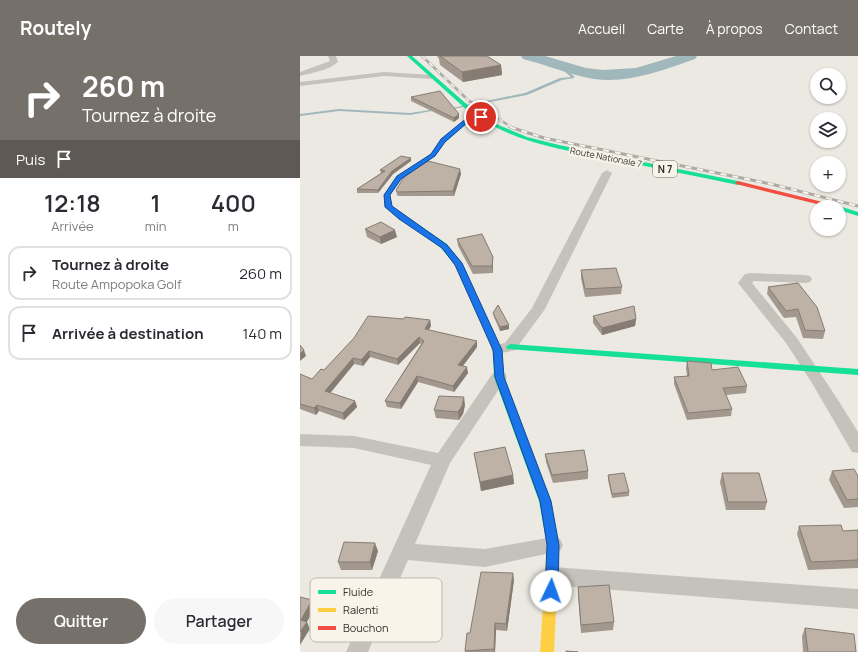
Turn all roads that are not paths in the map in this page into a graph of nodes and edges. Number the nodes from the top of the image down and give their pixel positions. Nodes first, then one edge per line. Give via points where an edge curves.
1 (332, 56) edge
2 (409, 56) edge
3 (300, 74) edge
4 (432, 77) junction
5 (300, 84) edge
6 (481, 117) junction
7 (607, 173) dead end
8 (810, 200) edge
9 (846, 210) edge
10 (858, 214) edge
11 (805, 279) dead end
12 (510, 348) junction
13 (497, 350) junction
14 (811, 369) junction
15 (858, 372) edge
16 (500, 377) junction
17 (300, 440) edge
18 (858, 447) edge
19 (442, 461) junction
20 (553, 545) junction
21 (402, 551) junction
22 (552, 576) junction
23 (390, 578) edge
24 (858, 599) edge
25 (361, 642) edge
26 (357, 652) edge
27 (547, 652) edge

1 - 3 street via 334,62 329,65
2 - 4 street, N 7
4 - 5 street via 384,74
4 - 6 street, N 7
6 - 8 street, Route Nationale 7 / N 7 via 525,138 559,147
6 - 13 street via 465,122 443,141 433,155 399,178 387,195 388,207 444,246 459,265
7 - 12 street via 538,309
9 - 10 street, Route Nationale 7 / N 7
11 - 14 street via 750,277 745,283 761,300
12 - 13 street
12 - 14 street
13 - 16 street
14 - 15 street
14 - 18 street
16 - 19 street
16 - 20 street via 545,501
17 - 19 street via 354,442
19 - 21 street
20 - 21 street via 486,558
20 - 22 street
21 - 23 street
22 - 24 street
22 - 27 street
25 - 26 street

